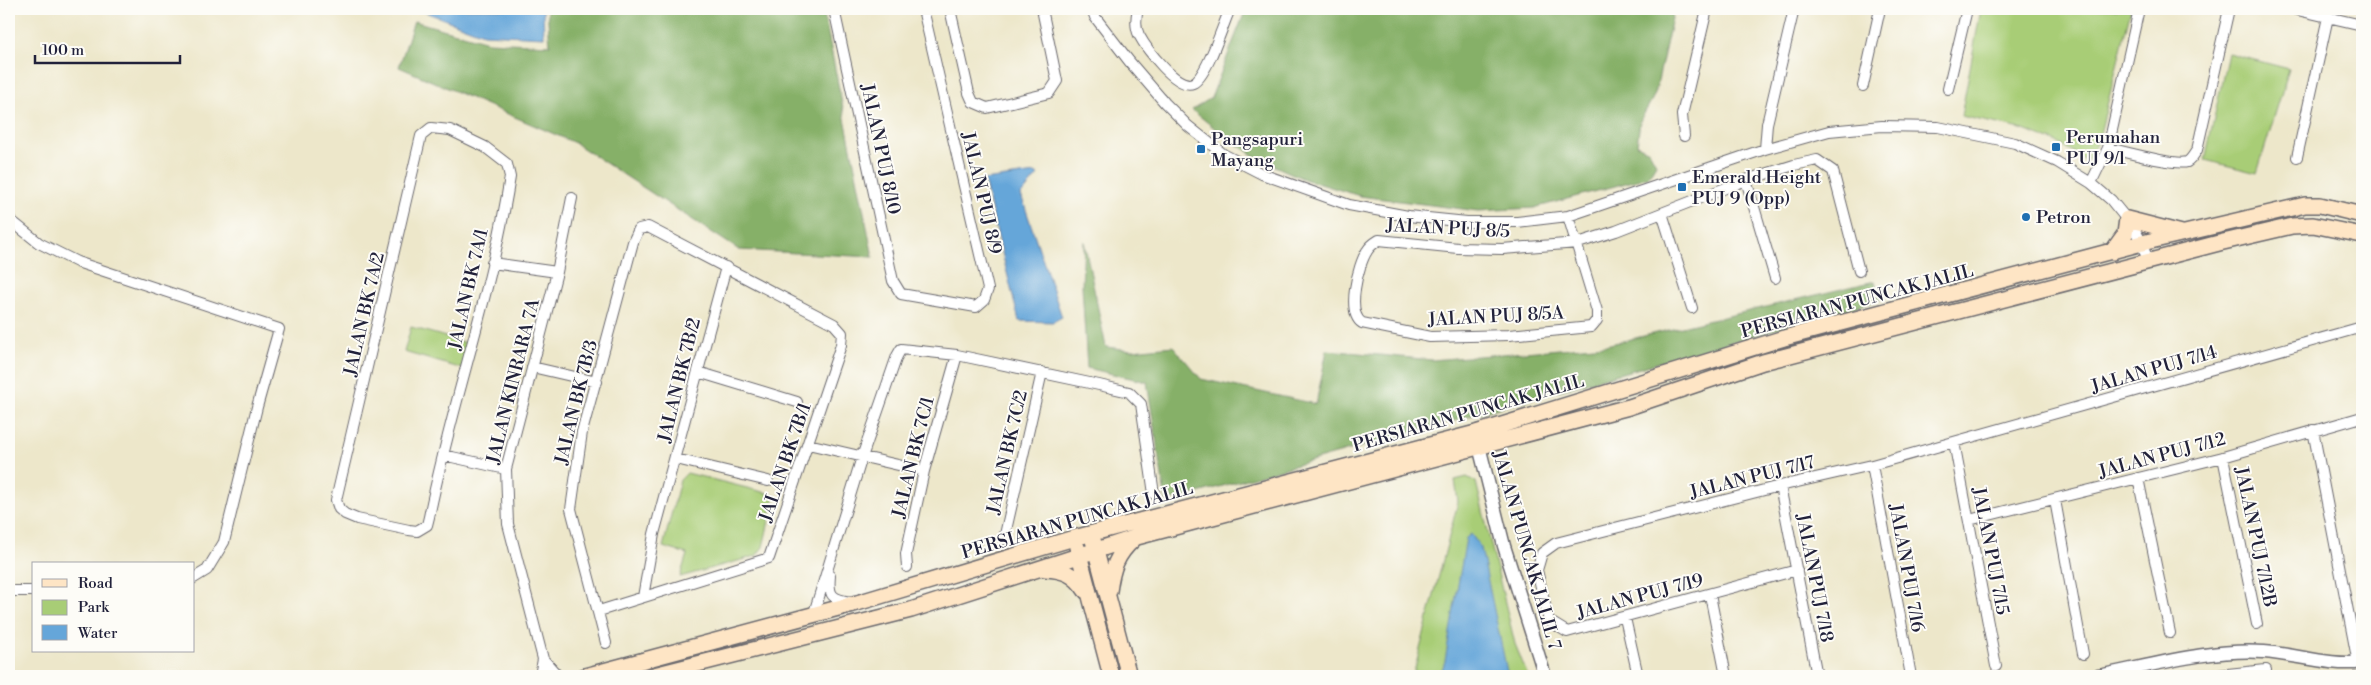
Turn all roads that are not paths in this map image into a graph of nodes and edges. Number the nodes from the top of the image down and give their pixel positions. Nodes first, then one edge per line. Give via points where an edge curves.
1 (834, 9) edge
2 (924, 9) edge
3 (950, 9) edge
4 (1042, 9) edge
5 (1092, 9) edge
6 (1138, 9) edge
7 (1230, 9) edge
8 (1707, 9) edge
9 (1794, 9) edge
10 (1880, 9) edge
11 (1966, 9) edge
12 (2139, 9) edge
13 (2229, 9) edge
14 (2292, 9) edge
15 (2328, 17) junction
16 (2362, 25) edge
17 (1863, 86) dead end
18 (1948, 89) dead end
19 (421, 136) joint
20 (1684, 136) dead end
21 (2108, 148) junction
22 (1765, 150) junction
23 (2297, 157) dead end
24 (1746, 180) junction
25 (2091, 184) junction
26 (572, 198) dead end
27 (1662, 213) junction
28 (2362, 215) edge
29 (1568, 216) junction
30 (9, 219) edge
31 (2127, 219) junction
32 (2185, 234) junction
33 (2362, 235) edge
34 (1578, 243) junction
35 (2142, 243) junction
36 (2112, 252) junction
37 (492, 262) junction
38 (2148, 262) junction
39 (726, 267) junction
40 (1859, 271) dead end
41 (557, 272) junction
42 (1775, 278) dead end
43 (1358, 279) joint
44 (902, 294) joint
45 (1692, 308) dead end
46 (2362, 327) edge
47 (957, 355) junction
48 (532, 367) junction
49 (698, 372) junction
50 (1042, 372) junction
51 (597, 382) junction
52 (797, 402) dead end
53 (2362, 417) edge
54 (2313, 430) junction
55 (1477, 440) junction
56 (1954, 442) junction
57 (808, 444) junction
58 (442, 455) junction
59 (862, 457) junction
60 (2223, 457) junction
61 (676, 459) junction
62 (1872, 466) junction
63 (506, 469) junction
64 (924, 472) junction
65 (2138, 478) junction
66 (768, 482) dead end
67 (1780, 486) junction
68 (1154, 494) dead end
69 (2055, 500) junction
70 (429, 516) joint
71 (1969, 520) junction
72 (1091, 534) junction
73 (1136, 537) junction
74 (1074, 538) junction
75 (1004, 539) dead end
76 (1556, 543) joint
77 (1095, 550) junction
78 (834, 553) junction
79 (1078, 555) junction
80 (907, 567) dead end
81 (1041, 569) junction
82 (1797, 570) junction
83 (195, 577) edge
84 (9, 591) edge
85 (32, 591) edge
86 (1710, 595) junction
87 (643, 597) junction
88 (1108, 597) junction
89 (1090, 598) junction
90 (857, 602) junction
91 (599, 611) junction
92 (814, 614) junction
93 (1625, 618) junction
94 (2257, 624) dead end
95 (836, 629) junction
96 (2170, 633) dead end
97 (606, 643) dead end
98 (2263, 652) junction
99 (2084, 654) dead end
100 (543, 659) junction
101 (2360, 663) edge
102 (1996, 666) dead end
103 (2266, 673) edge
104 (540, 676) edge
105 (558, 676) edge
106 (585, 676) edge
107 (650, 676) edge
108 (1110, 676) edge
109 (1130, 676) edge
110 (1545, 676) edge
111 (1638, 676) edge
112 (1726, 676) edge
113 (1817, 676) edge
114 (1911, 676) edge
115 (2098, 676) edge
116 (2209, 676) edge

1 - 44 street, JALAN PUJ 8/10 via 893,281
2 - 44 street, JALAN PUJ 8/9 via 988,290 976,307
3 - 4 street via 973,102 987,108 1049,93 1056,81
5 - 29 street via 1129,61 1188,126 1223,154 1262,174 1349,205 1408,216 1467,222 1517,222
6 - 7 street via 1139,35 1180,83 1194,83 1200,77
8 - 20 street via 1682,115
9 - 22 street via 1767,124
10 - 17 street
11 - 18 street
12 - 21 street
13 - 21 street via 2193,157 2188,161 2174,162
14 - 15 street
15 - 16 street
15 - 23 street
19 - 37 street, JALAN BK 7A/1 via 431,128 450,130 485,147 507,164 510,177
19 - 70 street, JALAN BK 7A/2 via 336,500 339,510 345,514 390,527 416,531 427,525
21 - 25 street
22 - 25 street via 1829,131 1882,126 1938,128 2015,143 2057,162
22 - 29 street
24 - 27 street, JALAN PUJ 8/5
24 - 40 street, JALAN PUJ 8/5 via 1817,160 1833,171
24 - 42 street
25 - 31 street
26 - 41 street, JALAN KINRARA 7A
27 - 34 street, JALAN PUJ 8/5
27 - 45 street
28 - 32 main road, PERSIARAN PUNCAK JALIL via 2320,205 2304,205
29 - 34 street
30 - 83 street via 39,243 77,262 279,329 224,542 206,570
31 - 32 main road
31 - 35 street
31 - 36 main road via 2125,234
32 - 35 main road, PERSIARAN PUNCAK JALIL
33 - 38 main road, PERSIARAN PUNCAK JALIL via 2313,226 2292,226
34 - 43 street, JALAN PUJ 8/5 via 1502,249 1458,248 1384,239 1368,249
34 - 43 street, JALAN PUJ 8/5A via 1598,315 1591,327 1509,336 1424,336 1358,320 1353,302
35 - 36 main road, PERSIARAN PUNCAK JALIL
35 - 38 street
36 - 55 main road, PERSIARAN PUNCAK JALIL via 1784,338
37 - 41 street
37 - 58 street, JALAN BK 7A/1
38 - 55 main road, PERSIARAN PUNCAK JALIL via 1763,362 1629,407
39 - 49 street, JALAN BK 7B/2
39 - 51 street, JALAN BK 7B/3 via 648,226 639,228
39 - 57 street, JALAN BK 7B/1 via 834,324 842,334
41 - 48 street, JALAN KINRARA 7A
46 - 56 street, JALAN PUJ 7/14
47 - 50 street
47 - 59 street via 904,349 899,352
47 - 64 street, JALAN BK 7C/1
48 - 51 street
48 - 63 street, JALAN KINRARA 7A
49 - 52 street
49 - 61 street, JALAN BK 7B/2
50 - 68 street via 1129,392 1136,397 1141,404
50 - 75 street, JALAN BK 7C/2
51 - 91 street, JALAN BK 7B/3 via 582,432 571,509
53 - 54 street, JALAN PUJ 7/12
54 - 60 street, JALAN PUJ 7/12
54 - 101 street
55 - 72 main road, PERSIARAN PUNCAK JALIL
55 - 73 main road, PERSIARAN PUNCAK JALIL
55 - 110 street, JALAN PUNCAK JALIL 7 via 1504,546
56 - 62 street, JALAN PUJ 7/17
56 - 71 street, JALAN PUJ 7/15
57 - 59 street
57 - 87 street, JALAN BK 7B/1 via 769,558
58 - 63 street
58 - 70 street, JALAN BK 7A/1
59 - 64 street
59 - 78 street
60 - 65 street, JALAN PUJ 7/12
60 - 94 street, JALAN PUJ 7/12B
61 - 66 street
61 - 87 street, JALAN BK 7B/2 via 654,534
62 - 67 street, JALAN PUJ 7/17
62 - 114 street, JALAN PUJ 7/16
63 - 100 street, JALAN KINRARA 7A via 508,524
64 - 80 street, JALAN BK 7C/1 via 906,554
65 - 69 street, JALAN PUJ 7/12
65 - 96 street
67 - 76 street, JALAN PUJ 7/17
67 - 82 street, JALAN PUJ 7/18
69 - 71 street, JALAN PUJ 7/12
69 - 99 street
71 - 102 street, JALAN PUJ 7/15
72 - 74 main road, PERSIARAN PUNCAK JALIL
72 - 77 main road
73 - 77 main road, PERSIARAN PUNCAK JALIL
73 - 88 main road via 1117,558
74 - 79 main road
74 - 90 main road, PERSIARAN PUNCAK JALIL
76 - 93 street, JALAN PUJ 7/19 via 1542,553 1537,570 1549,621 1567,632
77 - 79 main road, PERSIARAN PUNCAK JALIL
77 - 88 main road
78 - 90 street via 829,588 832,596 837,600
78 - 92 street
79 - 81 main road, PERSIARAN PUNCAK JALIL
79 - 89 main road
81 - 89 main road via 1061,570 1071,575 1079,580
81 - 95 main road, PERSIARAN PUNCAK JALIL via 911,610
82 - 86 street, JALAN PUJ 7/19
82 - 113 street, JALAN PUJ 7/18
84 - 85 street
86 - 93 street, JALAN PUJ 7/19
86 - 112 street
87 - 91 street, JALAN BK 7B/1
88 - 109 main road
89 - 108 main road
90 - 92 main road, PERSIARAN PUNCAK JALIL
91 - 97 street, JALAN BK 7B/3
92 - 95 main road via 825,626
92 - 106 main road, PERSIARAN PUNCAK JALIL
93 - 111 street
95 - 107 main road, PERSIARAN PUNCAK JALIL
98 - 101 street
98 - 103 street
98 - 115 street via 2210,655
100 - 104 street, JALAN KINRARA 7A
100 - 105 street, JALAN KINRARA 7A
103 - 116 street

